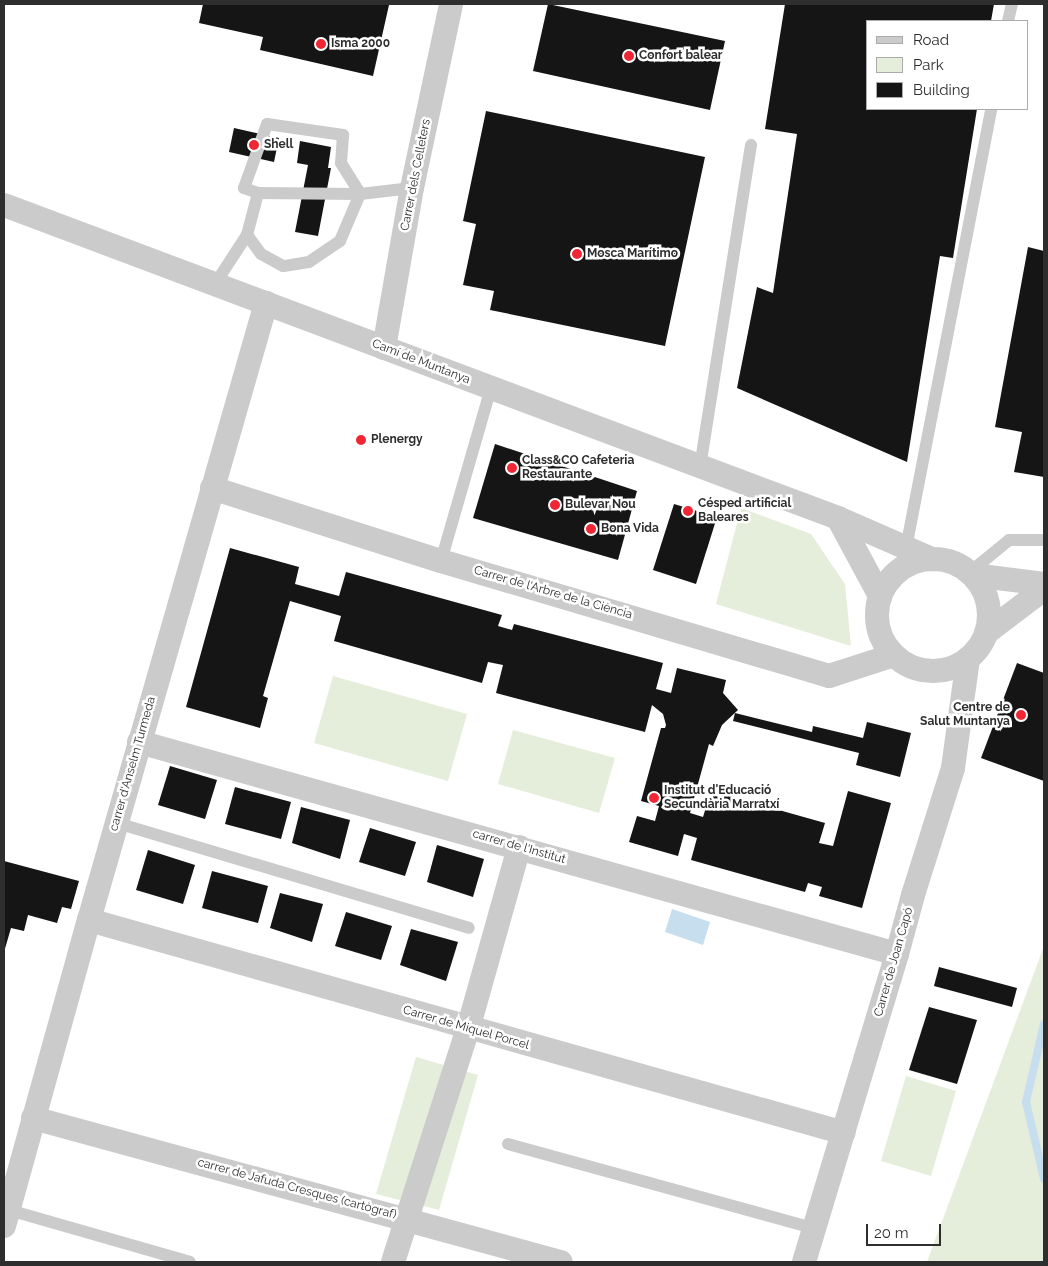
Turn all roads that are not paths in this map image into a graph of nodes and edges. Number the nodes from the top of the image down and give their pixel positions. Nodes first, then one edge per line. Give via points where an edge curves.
1 (451, 4) edge
2 (1012, 4) edge
3 (1008, 20) edge
4 (991, 110) edge
5 (751, 145) dead end
6 (412, 188) junction
7 (258, 193) junction
8 (360, 194) junction
9 (4, 205) edge
10 (247, 235) junction
11 (215, 284) junction
12 (266, 303) junction
13 (384, 348) junction
14 (490, 388) junction
15 (700, 466) junction
16 (212, 488) junction
17 (838, 518) junction
18 (1044, 540) edge
19 (906, 548) junction
20 (932, 559) junction
21 (441, 561) junction
22 (972, 574) junction
23 (1044, 584) edge
24 (1044, 589) edge
25 (880, 596) junction
26 (986, 633) junction
27 (894, 655) junction
28 (968, 659) junction
29 (140, 742) junction
30 (117, 823) junction
31 (519, 847) junction
32 (89, 920) junction
33 (469, 928) dead end
34 (897, 954) junction
35 (468, 1029) junction
36 (33, 1118) junction
37 (844, 1133) junction
38 (508, 1144) dead end
39 (6, 1218) edge
40 (406, 1219) junction
41 (814, 1228) junction
42 (190, 1262) edge
43 (393, 1262) edge
44 (561, 1262) edge
45 (804, 1262) edge

1 - 6 street, Carrer dels Celleters
2 - 3 lane
4 - 19 lane
5 - 15 lane
6 - 8 lane
6 - 13 street, Carrer dels Celleters
7 - 8 lane
7 - 8 lane via 244,188 267,124 343,135 341,163
7 - 10 lane
8 - 10 lane via 340,241 309,262 284,266 261,254
9 - 11 street, Camí de Muntanya
10 - 11 lane
11 - 12 street, Camí de Muntanya
12 - 13 street, Camí de Muntanya
12 - 16 street, carrer d'Anselm Turmeda
13 - 14 street, Camí de Muntanya
14 - 15 street, Camí de Muntanya
14 - 21 lane
15 - 17 street, Camí de Muntanya
16 - 21 street, Carrer de l'Arbre de la Ciència
16 - 29 street, carrer d'Anselm Turmeda
17 - 19 street, Camí de Muntanya
17 - 25 street
18 - 22 lane via 1009,540
19 - 20 street, Camí de Muntanya
20 - 22 street via 952,562
20 - 25 street via 918,561 902,569
21 - 27 street, Carrer de l'Arbre de la Ciència via 828,676
22 - 23 street
22 - 26 street via 987,600
24 - 26 street
25 - 27 street via 879,628
26 - 28 street
27 - 28 street via 922,670 946,668
28 - 34 street, Carrer de Joan Capó via 953,768
29 - 30 street, carrer d'Anselm Turmeda
29 - 31 street, carrer de l'Institut
30 - 32 street, carrer d'Anselm Turmeda
30 - 33 lane
31 - 34 street, carrer de l'Institut
31 - 35 street
32 - 35 street, Carrer de Miquel Porcel
32 - 36 street, carrer d'Anselm Turmeda
34 - 37 street, Carrer de Joan Capó
35 - 37 street, Carrer de Miquel Porcel
35 - 40 street
36 - 39 street, carrer d'Anselm Turmeda
36 - 40 street, carrer de Jafuda Cresques (cartògraf)
37 - 41 street, Carrer de Joan Capó
38 - 41 lane
39 - 42 lane
40 - 43 street
40 - 44 street, carrer de Jafuda Cresques (cartògraf)
41 - 45 street, Carrer de Joan Capó

